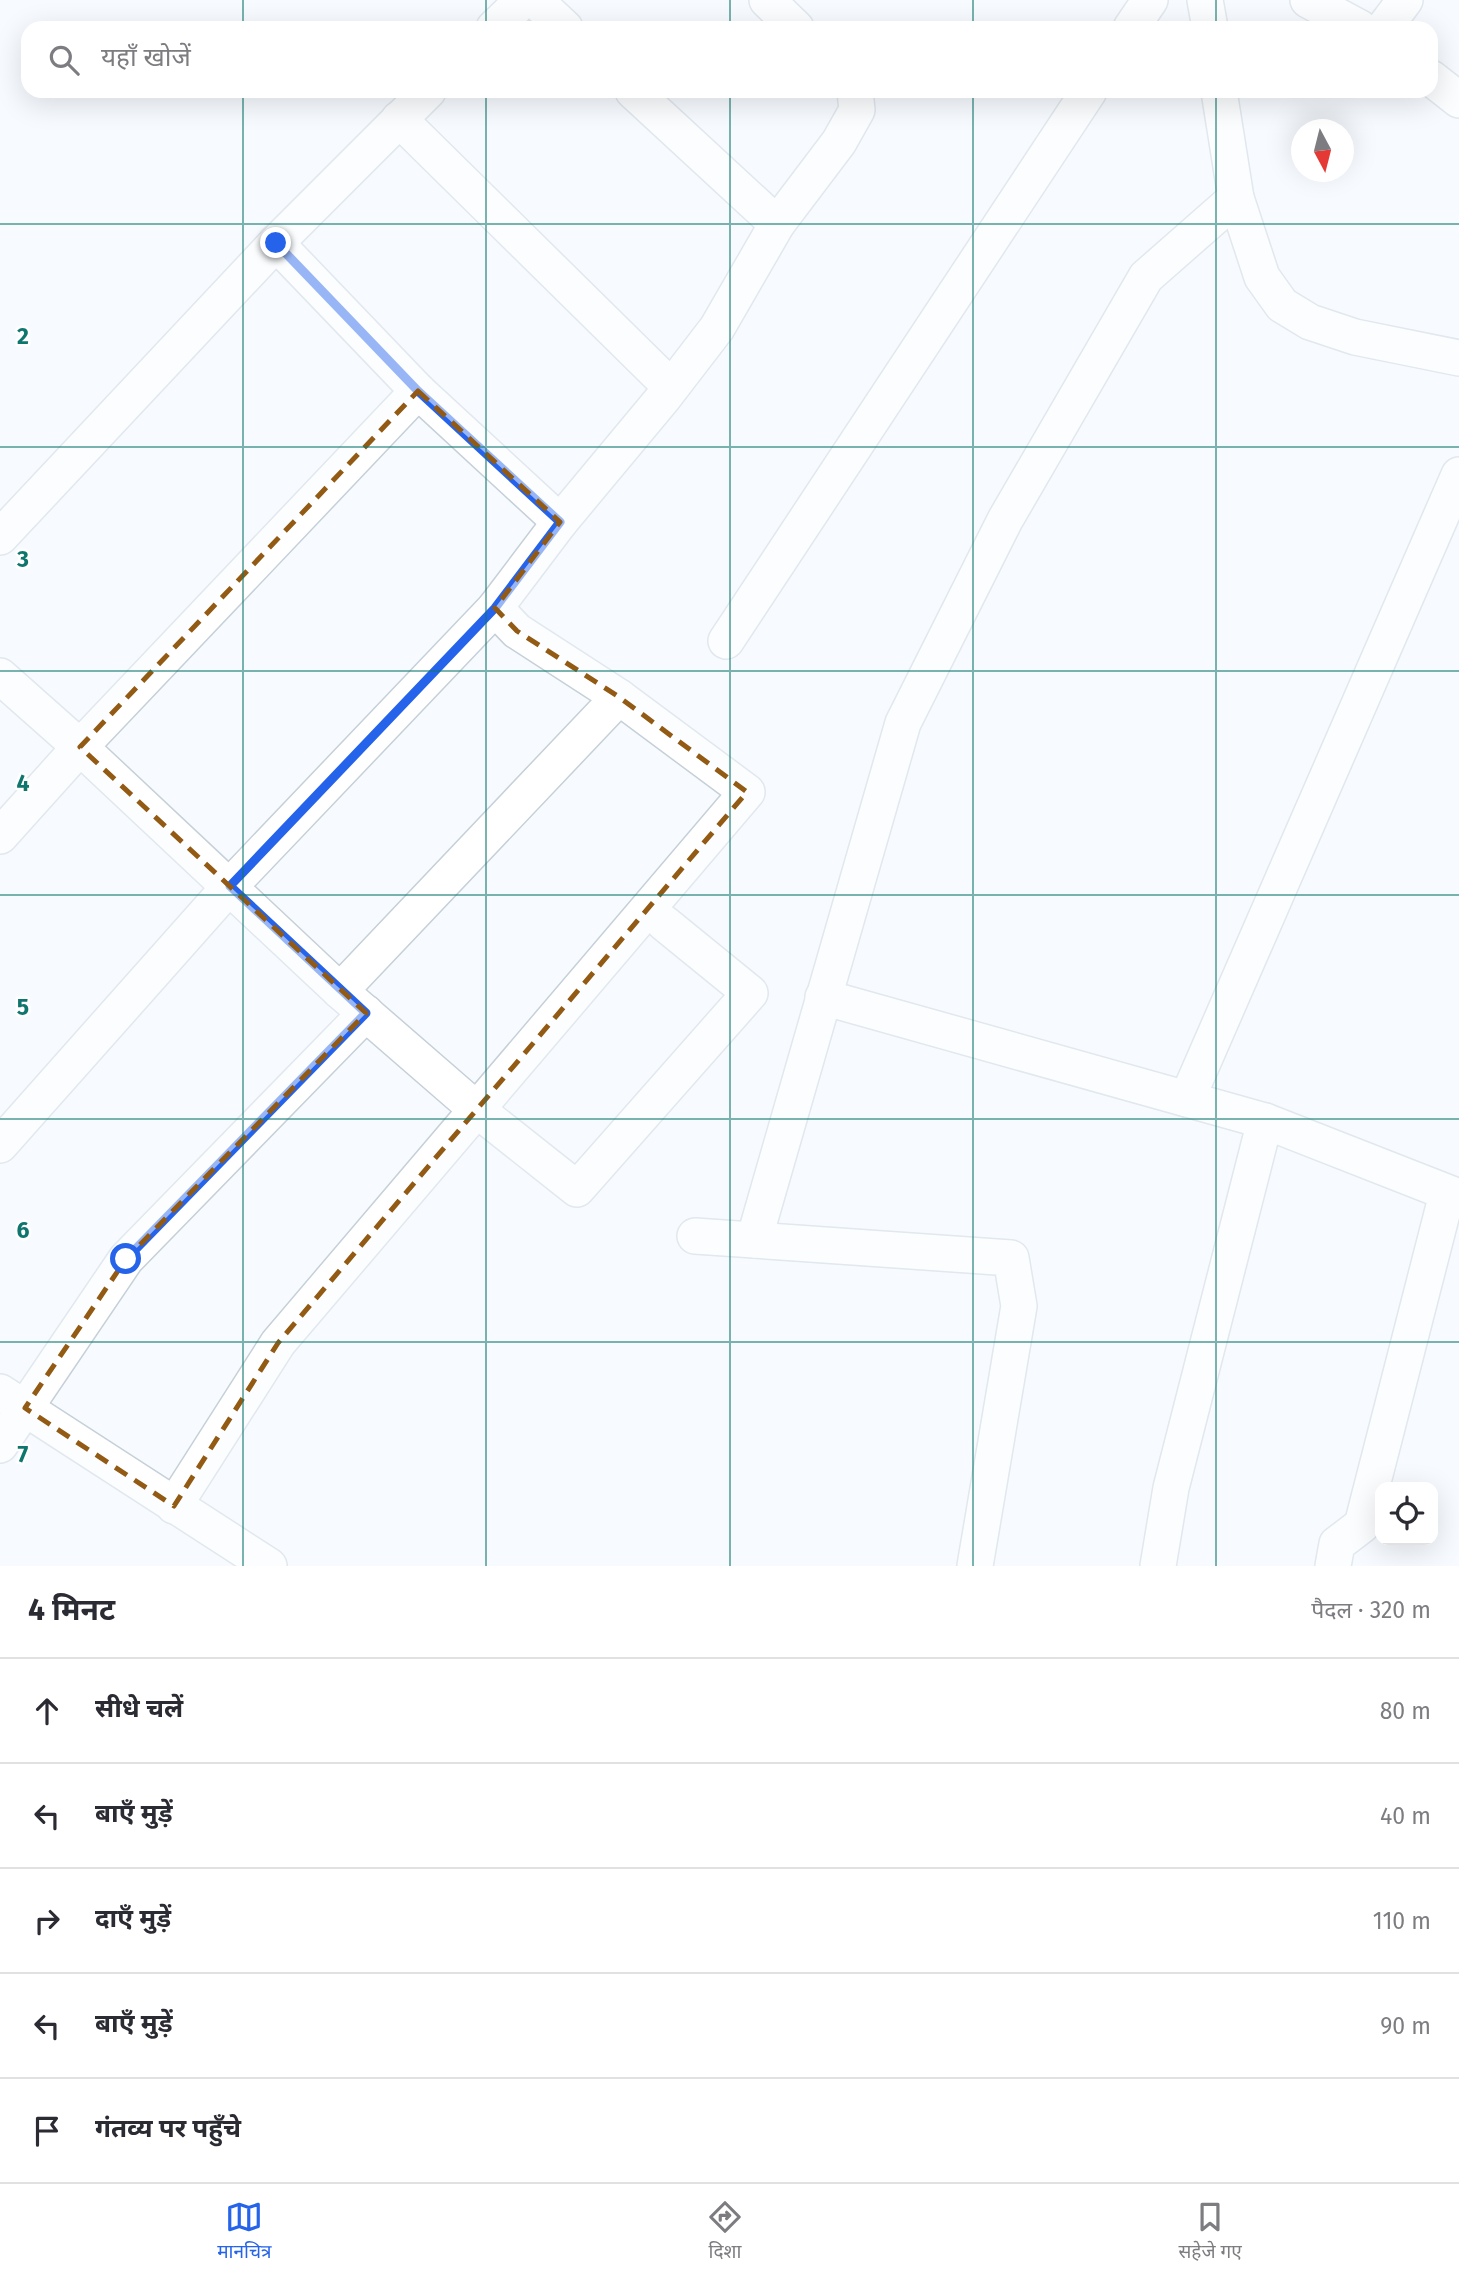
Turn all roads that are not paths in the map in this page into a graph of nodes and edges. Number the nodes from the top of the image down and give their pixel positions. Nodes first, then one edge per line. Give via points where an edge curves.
1 (523, 0) edge
2 (535, 0) edge
3 (767, 0) edge
4 (1150, 0) edge
5 (1205, 0) edge
6 (1308, 0) edge
7 (1405, 0) edge
8 (501, 21) edge
9 (558, 21) edge
10 (789, 21) edge
11 (1136, 21) edge
12 (1209, 21) edge
13 (1347, 21) edge
14 (1389, 21) edge
15 (1438, 84) edge
16 (421, 98) edge
17 (641, 98) edge
18 (856, 98) edge
19 (1085, 98) edge
20 (1220, 98) edge
21 (1459, 100) edge
22 (399, 119) junction
23 (1236, 198) junction
24 (777, 224) junction
25 (276, 243) junction
26 (1459, 358) edge
27 (671, 387) junction
28 (418, 391) junction
29 (1459, 475) edge
30 (560, 522) junction
31 (0, 537) edge
32 (495, 608) junction
33 (726, 640) dead end
34 (0, 676) edge
35 (619, 696) junction
36 (80, 747) junction
37 (0, 835) edge
38 (230, 886) junction
39 (664, 923) dead end
40 (340, 991) junction
41 (823, 998) junction
42 (366, 1013) junction
43 (1186, 1098) junction
44 (476, 1109) junction
45 (1265, 1121) junction
46 (0, 1145) edge
47 (1453, 1196) edge
48 (695, 1236) dead end
49 (754, 1240) junction
50 (13, 1400) edge
51 (0, 1445) edge
52 (174, 1506) junction
53 (269, 1566) edge
54 (975, 1566) edge
55 (1158, 1566) edge
56 (1333, 1566) edge

1 - 8 street
2 - 9 street
3 - 10 street
4 - 11 street
5 - 12 street
6 - 13 street
7 - 14 street
15 - 21 street
16 - 22 street
17 - 24 street
18 - 24 street via 857,110 839,142
19 - 33 street
20 - 23 street
22 - 25 street
22 - 27 street
23 - 26 street via 1262,277 1282,305 1310,322 1355,337
23 - 41 street via 1146,277 1005,520 903,723
24 - 27 street via 717,328
25 - 28 street
25 - 31 street
27 - 30 street
28 - 30 street
28 - 36 street
29 - 43 street
30 - 32 street
32 - 35 street via 517,631
32 - 38 street
34 - 36 street
35 - 40 street
35 - 44 street via 747,792
36 - 37 street
36 - 38 street
38 - 40 street
38 - 46 street
39 - 44 street via 750,993 577,1189
40 - 42 street
41 - 43 street
41 - 49 street
42 - 44 street
42 - 50 street via 126,1259
43 - 45 street
44 - 52 street via 278,1343
45 - 47 street
45 - 55 street via 1171,1488
47 - 56 street via 1362,1525 1337,1544
48 - 49 street
49 - 54 street via 1011,1258 1020,1306
50 - 51 street
50 - 52 street
52 - 53 street

